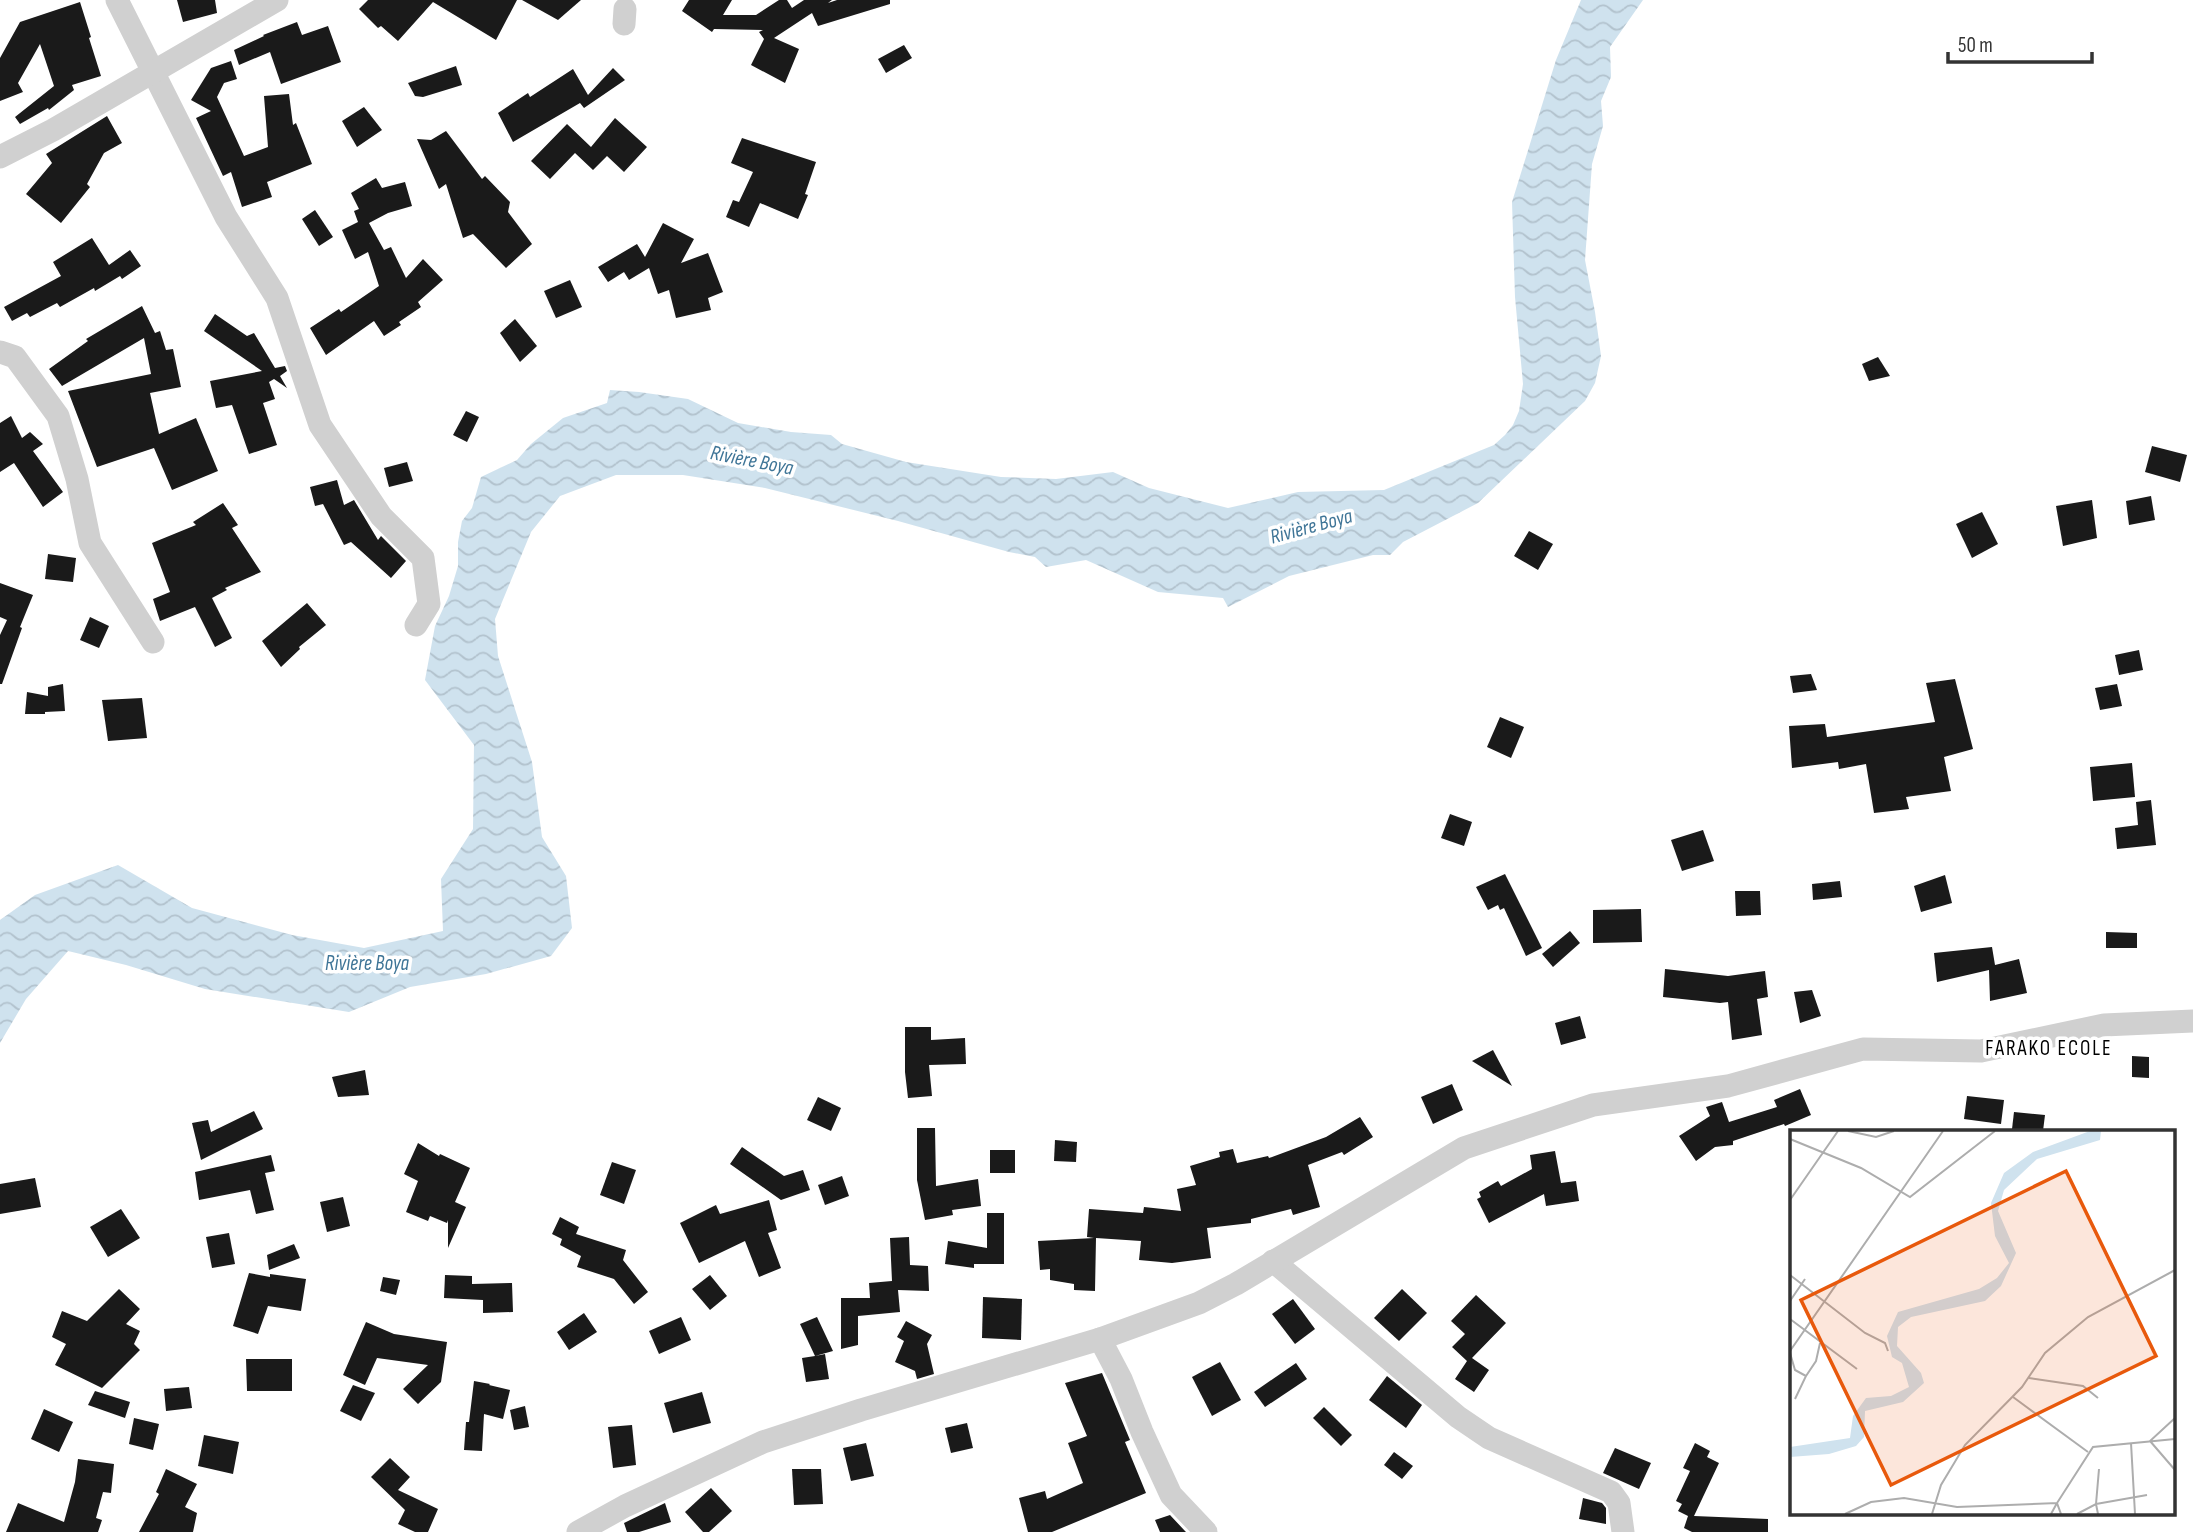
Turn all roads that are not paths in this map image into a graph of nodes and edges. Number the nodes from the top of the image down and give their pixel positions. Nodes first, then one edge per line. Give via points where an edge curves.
1 (117, 0) edge
2 (277, 0) edge
3 (154, 72) junction
4 (0, 157) edge
5 (0, 352) edge
6 (416, 625) dead end
7 (153, 642) dead end
8 (2193, 1021) edge
9 (1273, 1261) junction
10 (1100, 1339) junction
11 (578, 1532) edge
12 (1206, 1532) edge
13 (1623, 1532) edge

1 - 3 street
2 - 3 street
3 - 4 street
3 - 6 street via 226,217 277,298 320,425 381,516 423,558 429,604
5 - 7 street via 15,357 58,416 90,543
8 - 9 street via 2084,1021 1981,1051 1863,1049 1728,1086 1593,1105 1464,1149
9 - 10 street via 1199,1303
9 - 13 street via 1458,1417 1489,1438 1611,1492 1619,1503
10 - 11 street via 763,1442
10 - 12 street via 1171,1495

